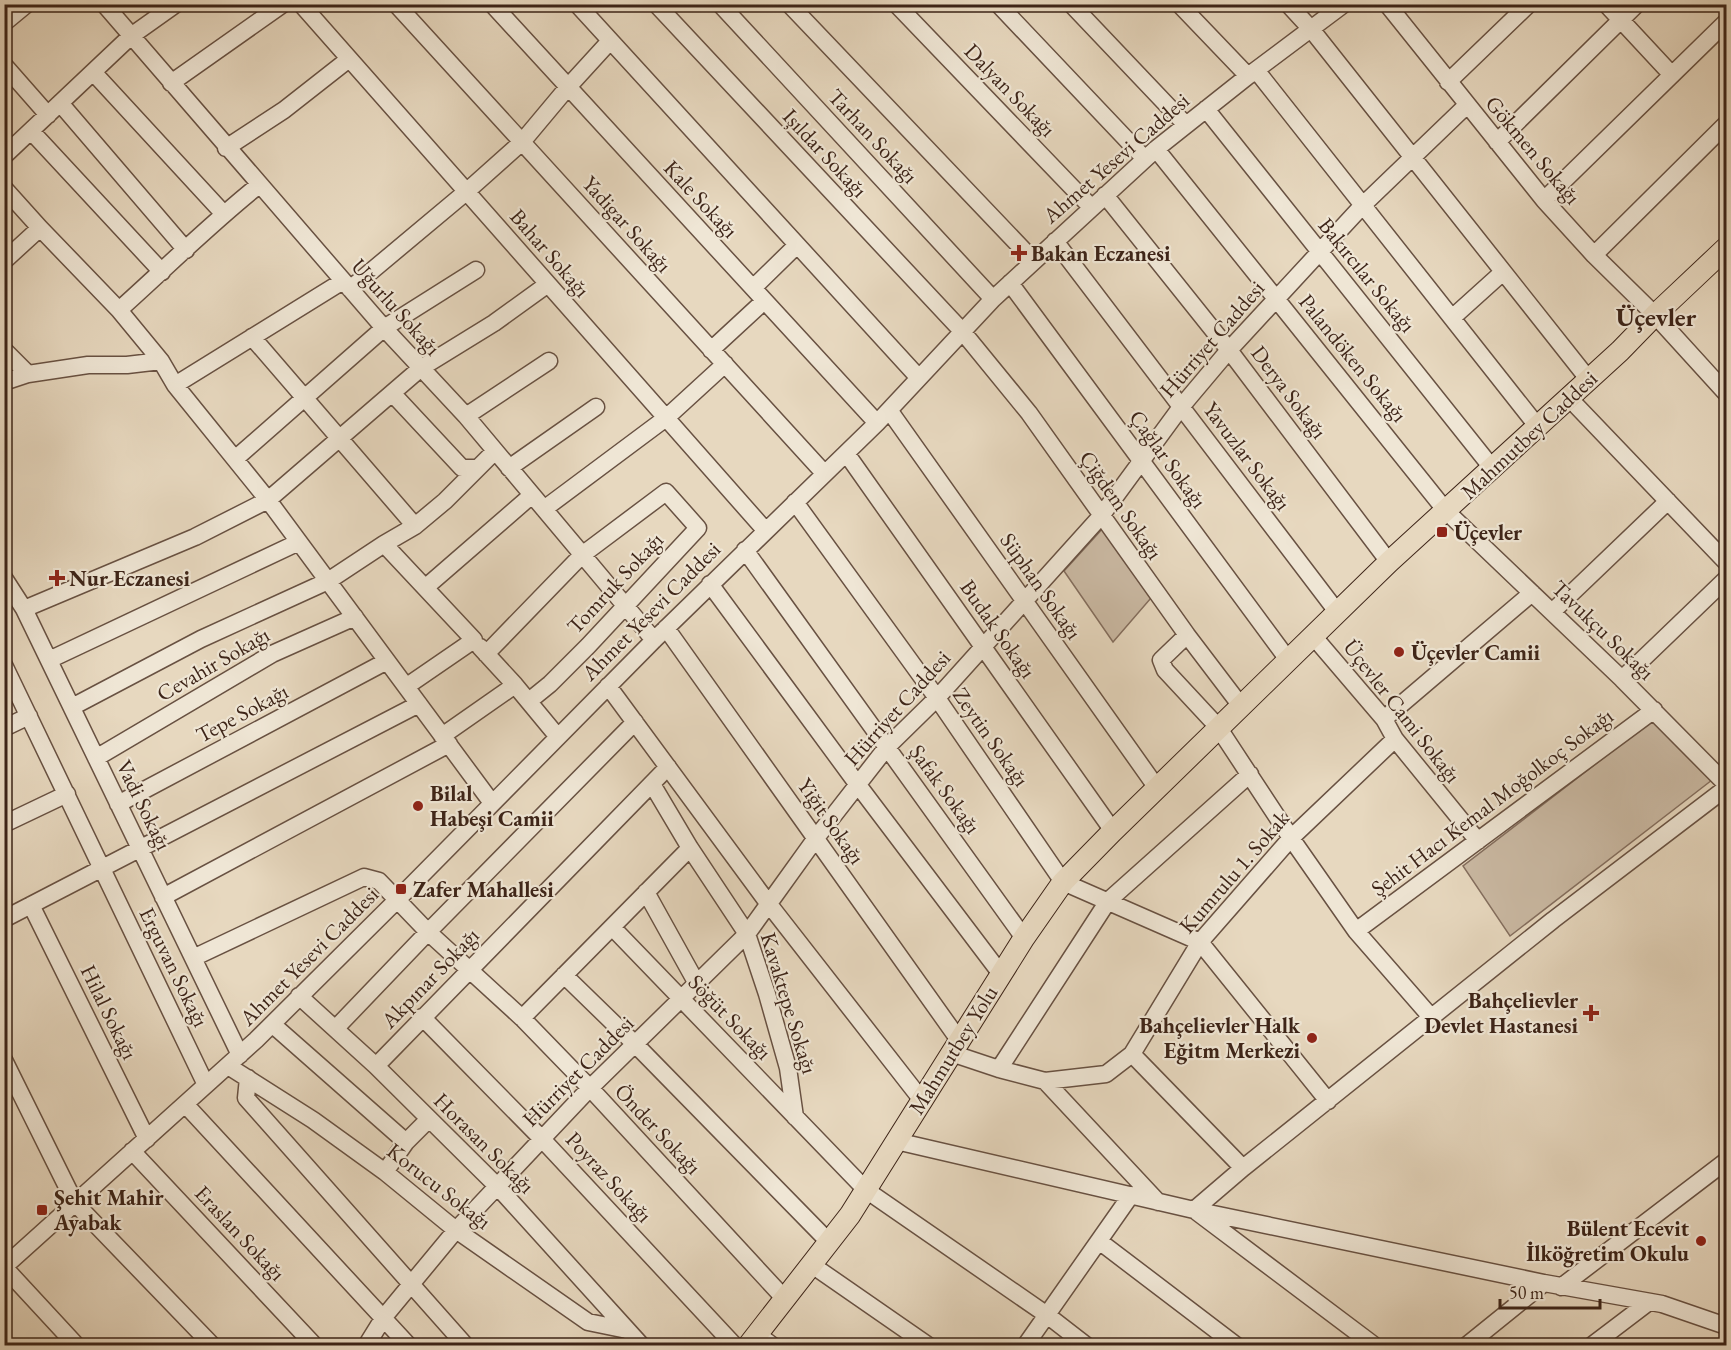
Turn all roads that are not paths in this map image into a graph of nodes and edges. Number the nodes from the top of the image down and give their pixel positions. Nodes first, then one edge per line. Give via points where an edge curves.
1 (27, 4) edge
2 (104, 4) edge
3 (176, 4) edge
4 (283, 4) edge
5 (301, 4) edge
6 (396, 4) edge
7 (492, 4) edge
8 (577, 4) edge
9 (656, 4) edge
10 (720, 4) edge
11 (789, 4) edge
12 (896, 4) edge
13 (998, 4) edge
14 (1071, 4) edge
15 (1179, 4) edge
16 (1288, 4) edge
17 (1344, 4) edge
18 (1387, 4) edge
19 (1530, 4) edge
20 (1606, 4) edge
21 (1637, 4) edge
22 (1621, 20) junction
23 (1726, 22) edge
24 (4, 23) edge
25 (1311, 29) junction
26 (131, 36) junction
27 (610, 40) junction
28 (349, 59) junction
29 (4, 65) edge
30 (93, 72) junction
31 (1252, 73) junction
32 (1672, 75) junction
33 (1448, 82) junction
34 (171, 83) junction
35 (568, 87) junction
36 (1467, 105) junction
37 (54, 109) junction
38 (1206, 110) junction
39 (1726, 124) edge
40 (1186, 125) junction
41 (31, 131) junction
42 (522, 142) junction
43 (1497, 142) junction
44 (226, 148) junction
45 (1150, 154) junction
46 (4, 156) edge
47 (1412, 157) junction
48 (258, 184) junction
49 (4, 188) edge
50 (466, 192) junction
51 (1104, 195) junction
52 (1544, 200) junction
53 (1363, 205) junction
54 (1091, 207) junction
55 (223, 213) junction
56 (40, 228) junction
57 (1055, 241) junction
58 (797, 245) junction
59 (1726, 248) edge
60 (186, 250) junction
61 (1320, 250) junction
62 (1594, 255) junction
63 (6, 256) edge
64 (1034, 261) junction
65 (476, 270) dead end
66 (162, 272) junction
67 (1503, 272) junction
68 (1010, 283) junction
69 (548, 284) junction
70 (346, 285) junction
71 (759, 294) junction
72 (1276, 298) junction
73 (993, 299) junction
74 (119, 310) junction
75 (1655, 315) junction
76 (1452, 318) junction
77 (384, 328) junction
78 (962, 331) junction
79 (252, 337) junction
80 (4, 350) edge
81 (711, 350) junction
82 (1229, 350) junction
83 (161, 361) junction
84 (549, 361) dead end
85 (725, 364) junction
86 (421, 368) junction
87 (28, 374) junction
88 (919, 378) junction
89 (1589, 380) junction
90 (4, 382) edge
91 (175, 385) junction
92 (392, 393) junction
93 (1726, 393) edge
94 (304, 398) junction
95 (1569, 398) junction
96 (596, 407) dead end
97 (1181, 407) junction
98 (889, 410) junction
99 (466, 416) junction
100 (666, 418) junction
101 (877, 423) junction
102 (1538, 427) junction
103 (340, 438) junction
104 (495, 451) junction
105 (846, 453) junction
106 (235, 459) junction
107 (1142, 461) junction
108 (478, 468) junction
109 (509, 468) junction
110 (1493, 469) junction
111 (824, 474) junction
112 (532, 495) junction
113 (268, 500) junction
114 (1668, 501) junction
115 (795, 502) junction
116 (544, 509) junction
117 (1446, 512) junction
118 (1101, 516) junction
119 (415, 526) junction
120 (765, 530) junction
121 (299, 542) junction
122 (384, 544) junction
123 (745, 550) junction
124 (582, 555) junction
125 (1389, 562) junction
126 (1726, 562) edge
127 (4, 578) edge
128 (1726, 579) edge
129 (328, 581) junction
130 (710, 584) junction
131 (426, 587) junction
132 (1532, 593) junction
133 (9, 596) edge
134 (1025, 602) junction
135 (625, 605) junction
136 (24, 609) junction
137 (1552, 612) junction
138 (1338, 613) junction
139 (355, 617) junction
140 (666, 628) junction
141 (1187, 634) junction
142 (1314, 637) junction
143 (474, 640) junction
144 (654, 640) junction
145 (983, 646) junction
146 (486, 654) junction
147 (49, 660) junction
148 (387, 661) junction
149 (1289, 661) junction
150 (4, 665) edge
151 (1622, 679) junction
152 (515, 685) junction
153 (407, 686) junction
154 (608, 686) junction
155 (937, 698) junction
156 (529, 701) junction
157 (419, 704) junction
158 (1241, 706) junction
159 (72, 707) junction
160 (1654, 710) junction
161 (29, 716) junction
162 (1384, 719) junction
163 (635, 722) junction
164 (1218, 727) junction
165 (4, 728) edge
166 (558, 737) junction
167 (1395, 739) junction
168 (446, 740) junction
169 (887, 747) junction
170 (96, 758) junction
171 (668, 767) junction
172 (1175, 770) joint
173 (1250, 774) junction
174 (652, 784) junction
175 (1726, 784) edge
176 (858, 785) junction
177 (1157, 788) junction
178 (1726, 788) edge
179 (67, 794) junction
180 (492, 803) junction
181 (118, 804) junction
182 (4, 824) edge
183 (1113, 831) junction
184 (816, 838) junction
185 (1291, 838) junction
186 (1478, 841) junction
187 (690, 848) junction
188 (140, 849) junction
189 (102, 868) junction
190 (1063, 882) junction
191 (646, 892) junction
192 (163, 897) junction
193 (397, 900) junction
194 (1108, 901) junction
195 (768, 903) junction
196 (31, 905) junction
197 (4, 919) edge
198 (612, 927) junction
199 (1356, 931) junction
200 (428, 932) junction
201 (747, 934) junction
202 (1024, 938) junction
203 (1200, 942) junction
204 (193, 958) junction
205 (468, 970) junction
206 (1001, 974) junction
207 (564, 975) junction
208 (696, 982) junction
209 (299, 996) junction
210 (680, 999) junction
211 (422, 1017) junction
212 (1431, 1017) junction
213 (522, 1018) junction
214 (272, 1024) junction
215 (336, 1028) junction
216 (636, 1045) junction
217 (955, 1047) junction
218 (1132, 1054) junction
219 (4, 1060) edge
220 (234, 1060) junction
221 (376, 1066) junction
222 (999, 1069) junction
223 (248, 1078) junction
224 (1045, 1081) junction
225 (206, 1085) junction
226 (590, 1088) junction
227 (921, 1099) junction
228 (1328, 1101) junction
229 (185, 1104) junction
230 (795, 1117) junction
231 (429, 1119) junction
232 (543, 1138) junction
233 (147, 1139) junction
234 (406, 1142) junction
235 (896, 1142) junction
236 (132, 1151) junction
237 (1726, 1161) edge
238 (1243, 1168) junction
239 (385, 1172) junction
240 (497, 1186) junction
241 (866, 1190) junction
242 (1131, 1195) junction
243 (1158, 1202) junction
244 (75, 1203) junction
245 (1194, 1210) junction
246 (456, 1230) junction
247 (1099, 1241) junction
248 (829, 1242) junction
249 (812, 1265) junction
250 (5, 1267) edge
251 (1544, 1283) junction
252 (411, 1286) junction
253 (1561, 1287) junction
254 (784, 1298) junction
255 (1649, 1302) junction
256 (1047, 1315) junction
257 (384, 1317) junction
258 (1726, 1326) edge
259 (627, 1330) junction
260 (760, 1342) edge
261 (77, 1346) edge
262 (213, 1346) edge
263 (315, 1346) edge
264 (366, 1346) edge
265 (409, 1346) edge
266 (466, 1346) edge
267 (618, 1346) edge
268 (642, 1346) edge
269 (735, 1346) edge
270 (929, 1346) edge
271 (1025, 1346) edge
272 (1087, 1346) edge
273 (1237, 1346) edge
274 (1375, 1346) edge
275 (1466, 1346) edge
276 (1592, 1346) edge

1 - 24 street
2 - 26 street, Uğurlu Sokağı
3 - 26 street
4 - 34 street
5 - 28 street, Bahar Sokağı
6 - 42 street, Yadigar Sokağı
7 - 35 street, Kale Sokağı
8 - 27 street
9 - 78 street, Işıldar Sokağı
10 - 73 street, Tarhan Sokağı
11 - 64 street
12 - 54 street, Dalyan Sokağı
13 - 45 street, Palandöken Sokağı
14 - 40 street
15 - 31 street
16 - 25 street
17 - 25 street, Ahmet Yesevi Caddesi
18 - 33 street, Gökmen Sokağı
19 - 33 street
20 - 22 street
21 - 22 street
22 - 32 street
22 - 43 street
23 - 32 street
25 - 31 street, Ahmet Yesevi Caddesi
25 - 47 street
26 - 30 street
26 - 34 street, Uğurlu Sokağı
27 - 35 street
27 - 58 street
28 - 44 street via 284,110
28 - 50 street, Bahar Sokağı
29 - 37 street
30 - 37 street
30 - 55 street
31 - 38 street, Ahmet Yesevi Caddesi
31 - 53 street
32 - 52 street
33 - 36 street, Gökmen Sokağı
34 - 44 street, Uğurlu Sokağı
35 - 42 street
35 - 71 street, Kale Sokağı
36 - 43 street, Gökmen Sokağı
36 - 47 street, Hürriyet Caddesi
37 - 41 street
37 - 60 street
38 - 40 street, Ahmet Yesevi Caddesi
38 - 61 street, Bakırcılar Sokağı
39 - 62 street
40 - 45 street, Ahmet Yesevi Caddesi
41 - 46 street
41 - 66 street
42 - 50 street
42 - 81 street, Yadigar Sokağı
43 - 52 street, Gökmen Sokağı
44 - 48 street, Uğurlu Sokağı
45 - 51 street, Ahmet Yesevi Caddesi
45 - 72 street, Palandöken Sokağı
47 - 53 street, Hürriyet Caddesi
47 - 67 street
48 - 55 street
48 - 70 street, Uğurlu Sokağı
49 - 56 street
50 - 69 street, Bahar Sokağı
50 - 70 street
51 - 54 street, Ahmet Yesevi Caddesi
51 - 82 street, Derya Sokağı
52 - 62 street, Gökmen Sokağı
53 - 61 street, Hürriyet Caddesi
53 - 76 street
54 - 57 street, Ahmet Yesevi Caddesi
55 - 60 street
56 - 63 street
56 - 74 street
57 - 64 street, Ahmet Yesevi Caddesi
57 - 97 street, Yavuzlar Sokağı
58 - 71 street
58 - 88 street
59 - 75 main road, Mahmutbey Caddesi
60 - 66 street
61 - 72 street, Hürriyet Caddesi
61 - 110 street, Bakırcılar Sokağı
62 - 75 street, Gökmen Sokağı
64 - 68 street, Ahmet Yesevi Caddesi
65 - 77 street
66 - 74 street
67 - 76 street
67 - 89 street
68 - 73 street, Ahmet Yesevi Caddesi
68 - 107 street, Çağlar Sokağı
69 - 86 street
69 - 100 street, Bahar Sokağı
70 - 77 street, Uğurlu Sokağı
70 - 79 street
71 - 81 street
71 - 101 street, Kale Sokağı
72 - 82 street, Hürriyet Caddesi
72 - 117 street, Palandöken Sokağı
73 - 78 street, Ahmet Yesevi Caddesi
74 - 83 street
75 - 89 main road, Mahmutbey Caddesi
75 - 93 street, Gökmen Sokağı
76 - 102 street
77 - 86 street, Uğurlu Sokağı
77 - 94 street
78 - 88 street, Ahmet Yesevi Caddesi
78 - 118 street, Çiğdem Sokağı via 1029,413
79 - 91 street
79 - 94 street
80 - 87 street
81 - 85 street, Yadigar Sokağı
82 - 97 street, Hürriyet Caddesi
82 - 125 street, Derya Sokağı
83 - 87 street via 88,365
83 - 91 street
84 - 99 street
85 - 100 street
85 - 111 street, Yadigar Sokağı
86 - 92 street
86 - 99 street, Uğurlu Sokağı
87 - 90 street
88 - 98 street, Ahmet Yesevi Caddesi
89 - 95 main road, Mahmutbey Caddesi
91 - 106 street
92 - 103 street
92 - 108 street via 462,468
94 - 103 street
94 - 106 street
95 - 102 main road, Mahmutbey Caddesi
95 - 114 street
96 - 109 street
97 - 107 street, Hürriyet Caddesi
97 - 138 street, Yavuzlar Sokağı
98 - 101 street, Ahmet Yesevi Caddesi
98 - 134 street, Süphan Sokağı
99 - 104 street, Uğurlu Sokağı
100 - 116 street
100 - 120 street, Bahar Sokağı
101 - 105 street, Ahmet Yesevi Caddesi
102 - 110 main road, Mahmutbey Caddesi
103 - 113 street
103 - 119 street
104 - 108 street
104 - 109 street, Uğurlu Sokağı
105 - 111 street, Ahmet Yesevi Caddesi
105 - 145 street, Budak Sokağı
106 - 113 street
107 - 118 street, Hürriyet Caddesi
107 - 149 street, Çağlar Sokağı
108 - 119 street
109 - 112 street, Uğurlu Sokağı
110 - 117 main road, Mahmutbey Caddesi
111 - 115 street, Ahmet Yesevi Caddesi
112 - 116 street, Uğurlu Sokağı
112 - 131 street
113 - 121 street
113 - 136 street via 195,537
114 - 126 street
114 - 137 street
115 - 120 street, Ahmet Yesevi Caddesi
115 - 155 street, Zeytin Sokağı
116 - 124 street, Uğurlu Sokağı
117 - 125 main road, Mahmutbey Caddesi
117 - 132 street, Tavukçu Sokağı
118 - 134 street, Hürriyet Caddesi
118 - 141 street, Çiğdem Sokağı
119 - 122 street
120 - 123 street, Ahmet Yesevi Caddesi
121 - 129 street
121 - 147 street
122 - 129 street
122 - 131 street
123 - 130 street, Ahmet Yesevi Caddesi
123 - 169 street, Şafak Sokağı
124 - 135 street, Uğurlu Sokağı
124 - 135 street, Tomruk Sokağı via 666,492 698,528
124 - 146 street
125 - 138 main road, Mahmutbey Caddesi
127 - 133 street, Vadi Sokağı
128 - 151 street
129 - 139 street
129 - 159 street via 201,639
130 - 140 street, Ahmet Yesevi Caddesi
130 - 176 street
131 - 143 street
132 - 137 street, Tavukçu Sokağı
132 - 162 street
133 - 136 street, Vadi Sokağı
134 - 145 street, Hürriyet Caddesi
134 - 177 street, Süphan Sokağı
135 - 144 street, Uğurlu Sokağı
135 - 156 street, Tomruk Sokağı
136 - 147 street, Vadi Sokağı
137 - 151 street, Tavukçu Sokağı
138 - 142 main road, Mahmutbey Caddesi
139 - 148 street
139 - 170 street, Cevahir Sokağı via 272,654
140 - 144 street, Ahmet Yesevi Caddesi
140 - 184 street, Yiğit Sokağı
141 - 158 street, Çiğdem Sokağı
141 - 164 street via 1161,660 1165,670
142 - 149 main road, Mahmutbey Caddesi
142 - 162 street, Üçevler Cami Sokağı
143 - 146 street
143 - 153 street
144 - 154 street, Ahmet Yesevi Caddesi
145 - 155 street, Hürriyet Caddesi
145 - 183 street, Budak Sokağı
146 - 152 street
147 - 159 street, Vadi Sokağı
148 - 153 street
148 - 181 street, Tepe Sokağı
149 - 158 main road, Mahmutbey Caddesi
150 - 161 street, Erguvan Sokağı
151 - 160 street, Tavukçu Sokağı
152 - 156 street
152 - 168 street
153 - 157 street
154 - 163 street
154 - 166 street, Ahmet Yesevi Caddesi
155 - 169 street, Hürriyet Caddesi
155 - 190 street, Zeytin Sokağı
156 - 166 street
157 - 168 street
157 - 188 street
158 - 164 main road, Mahmutbey Caddesi
159 - 170 street, Vadi Sokağı
160 - 175 street, Tavukçu Sokağı
160 - 186 street, Şehit Hacı Kemal Moğolkoç Sokağı
161 - 165 street
161 - 179 street, Erguvan Sokağı
162 - 167 street, Üçevler Cami Sokağı
163 - 171 street
163 - 200 street
164 - 172 main road, Mahmutbey Caddesi
164 - 173 street
166 - 180 street, Ahmet Yesevi Caddesi
167 - 185 street, Kumrulu 1. Sokak
167 - 186 street, Üçevler Cami Sokağı
168 - 180 street
168 - 192 street
169 - 176 street, Hürriyet Caddesi
169 - 202 street, Şafak Sokağı
170 - 181 street, Vadi Sokağı
171 - 174 street, Akpınar Sokağı
171 - 195 street
172 - 177 main road, Mahmutbey Yolu
173 - 185 street
173 - 194 street
174 - 187 street, Kavaktepe Sokağı
174 - 205 street, Akpınar Sokağı
176 - 184 street, Hürriyet Caddesi
176 - 206 street
177 - 183 main road, Mahmutbey Yolu
178 - 212 street
179 - 182 street
179 - 189 street, Erguvan Sokağı
180 - 193 street, Ahmet Yesevi Caddesi
181 - 188 street, Vadi Sokağı
183 - 190 main road, Mahmutbey Yolu
184 - 195 street, Hürriyet Caddesi
184 - 217 street, Yiğit Sokağı
185 - 199 street
185 - 203 street, Kumrulu 1. Sokak
186 - 199 street, Şehit Hacı Kemal Moğolkoç Sokağı
187 - 191 street
187 - 201 street, Kavaktepe Sokağı
188 - 189 street
188 - 192 street, Vadi Sokağı
189 - 196 street
189 - 225 street, Erguvan Sokağı
190 - 194 street
190 - 202 main road, Mahmutbey Yolu
191 - 198 street
191 - 208 street
192 - 204 street, Vadi Sokağı
193 - 200 street, Önder Sokağı
193 - 204 street, Önder Sokağı via 379,881 364,877
193 - 209 street, Ahmet Yesevi Caddesi
194 - 203 street
194 - 222 street
195 - 201 street, Hürriyet Caddesi
195 - 227 street
196 - 197 street
196 - 233 street, Hilal Sokağı
198 - 207 street
198 - 210 street, Söğüt Sokağı
199 - 212 street
200 - 205 street, Önder Sokağı
200 - 215 street
201 - 208 street, Hürriyet Caddesi
201 - 230 street, Kavaktepe Sokağı via 788,1068
202 - 206 main road, Mahmutbey Yolu
203 - 218 street, Kumrulu 1. Sokak
203 - 228 street
204 - 220 street, Vadi Sokağı
205 - 211 street, Akpınar Sokağı
205 - 213 street, Önder Sokağı
206 - 217 main road, Mahmutbey Yolu
207 - 213 street
207 - 216 street
208 - 210 street, Hürriyet Caddesi
209 - 214 street, Ahmet Yesevi Caddesi
209 - 215 street, Horasan Sokağı
210 - 216 street, Hürriyet Caddesi
210 - 230 street, Söğüt Sokağı
211 - 221 street, Akpınar Sokağı
211 - 232 street, Poyraz Sokağı
212 - 228 street
213 - 226 street, Önder Sokağı
214 - 220 street, Ahmet Yesevi Caddesi
214 - 234 street
215 - 221 street, Horasan Sokağı
216 - 226 street, Hürriyet Caddesi
216 - 248 street
217 - 222 street
217 - 227 main road, Mahmutbey Yolu
218 - 224 street via 1106,1074
218 - 238 street
219 - 244 street
220 - 223 street, Korucu Sokağı
220 - 225 street, Ahmet Yesevi Caddesi
221 - 231 street, Horasan Sokağı
222 - 224 street
223 - 239 street, Korucu Sokağı
223 - 252 street via 246,1098
224 - 243 street
225 - 229 street, Ahmet Yesevi Caddesi
226 - 232 street, Hürriyet Caddesi
226 - 254 street, Önder Sokağı
227 - 235 main road, Mahmutbey Yolu
228 - 238 street
229 - 233 street, Ahmet Yesevi Caddesi
229 - 257 street
230 - 241 street, Söğüt Sokağı
231 - 234 street
231 - 240 street, Horasan Sokağı
232 - 240 street, Hürriyet Caddesi
232 - 269 street, Poyraz Sokağı
233 - 236 street, Ahmet Yesevi Caddesi
234 - 239 street
235 - 241 main road, Mahmutbey Yolu
235 - 242 street
236 - 244 street, Ahmet Yesevi Caddesi
236 - 263 street, Eraslan Sokağı
237 - 253 street
238 - 245 street
239 - 246 street, Korucu Sokağı
240 - 246 street, Hürriyet Caddesi
240 - 259 street, Horasan Sokağı
241 - 248 main road, Mahmutbey Yolu
241 - 256 street, Söğüt Sokağı
242 - 243 street
242 - 247 street
243 - 245 street
244 - 250 street, Ahmet Yesevi Caddesi
244 - 262 street
245 - 251 street
245 - 274 street
246 - 252 street, Hürriyet Caddesi
246 - 259 street, Korucu Sokağı via 588,1322
247 - 256 street
247 - 273 street
248 - 249 main road, Mahmutbey Yolu
249 - 254 main road, Mahmutbey Yolu
249 - 270 street
250 - 261 street
251 - 253 street
251 - 275 street
252 - 257 street, Hürriyet Caddesi
252 - 266 street
253 - 255 street
254 - 260 main road, Mahmutbey Yolu
255 - 258 street
255 - 276 street
256 - 271 street
256 - 272 street, Söğüt Sokağı
257 - 264 street, Hürriyet Caddesi
257 - 265 street
259 - 267 street
259 - 268 street, Horasan Sokağı

